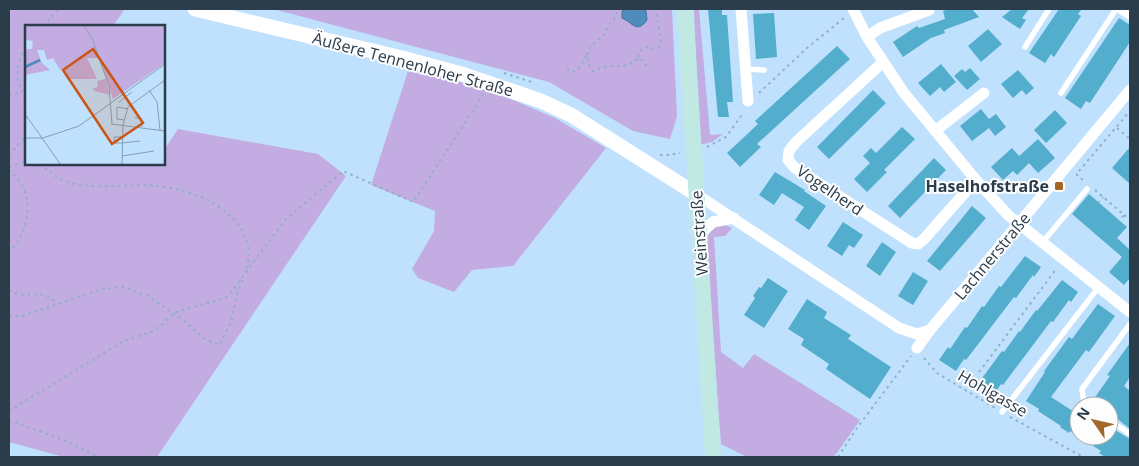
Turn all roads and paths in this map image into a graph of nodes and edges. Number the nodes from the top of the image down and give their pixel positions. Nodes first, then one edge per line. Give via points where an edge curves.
1 (59, 9) edge
2 (195, 9) edge
3 (618, 9) edge
4 (655, 9) edge
5 (685, 9) edge
6 (741, 9) edge
7 (1049, 9) edge
8 (1116, 9) edge
9 (1122, 9) edge
10 (929, 10) dead end
11 (854, 11) edge
12 (1130, 14) edge
13 (44, 25) edge
14 (867, 37) junction
15 (1025, 47) dead end
16 (25, 49) edge
17 (586, 55) junction
18 (638, 58) junction
19 (883, 62) junction
20 (646, 66) dead end
21 (567, 69) dead end
22 (746, 69) junction
23 (764, 70) dead end
24 (491, 83) junction
25 (1130, 90) edge
26 (22, 92) junction
27 (1061, 92) dead end
28 (984, 94) dead end
29 (9, 95) edge
30 (25, 98) edge
31 (750, 102) junction
32 (1116, 128) dead end
33 (935, 130) junction
34 (25, 137) edge
35 (1130, 140) edge
36 (694, 149) junction
37 (9, 155) edge
38 (25, 161) edge
39 (41, 165) edge
40 (9, 168) edge
41 (1076, 174) dead end
42 (976, 180) junction
43 (1087, 189) dead end
44 (696, 194) junction
45 (1103, 197) junction
46 (1098, 203) dead end
47 (1124, 215) junction
48 (734, 218) junction
49 (1130, 219) edge
50 (1120, 221) dead end
51 (1018, 224) junction
52 (700, 234) junction
53 (1042, 243) junction
54 (9, 250) edge
55 (1063, 260) junction
56 (246, 273) junction
57 (1098, 288) junction
58 (9, 290) edge
59 (58, 304) junction
60 (1130, 312) edge
61 (173, 313) junction
62 (9, 316) edge
63 (1130, 324) edge
64 (930, 330) junction
65 (918, 348) junction
66 (979, 372) dead end
67 (1083, 396) edge
68 (9, 411) edge
69 (1002, 412) junction
70 (9, 420) edge
71 (1119, 427) edge
72 (1130, 434) edge
73 (98, 457) edge
74 (713, 457) edge
75 (838, 457) edge
76 (1083, 457) edge

1 - 13 path
2 - 24 street, Äußere Tennenloher Straße via 402,58
3 - 17 path via 606,33
4 - 18 path via 660,46 655,49 645,47
5 - 36 main road, Weinstraße
6 - 22 street
7 - 15 lane
8 - 27 lane
9 - 12 street
10 - 14 street via 880,28
11 - 14 street
11 - 31 path via 807,48
14 - 19 street
16 - 26 path via 16,70
17 - 18 path via 593,71 631,64
17 - 21 path via 582,65 574,71
18 - 20 path
19 - 33 street
19 - 42 street, Vogelherd via 796,142 789,150 788,160 795,168 918,244
22 - 23 lane
22 - 31 street
24 - 44 street, Äußere Tennenloher Straße via 571,114
24 - 56 path via 413,202 343,171 285,220
25 - 51 street, Lachnerstraße
26 - 29 path
26 - 30 path
28 - 33 street
31 - 36 path via 726,137 707,147
32 - 35 path
33 - 42 street
34 - 37 path
36 - 44 main road, Weinstraße
38 - 40 path
39 - 56 path via 58,180 72,184 158,186 180,190 210,202 224,210 242,233 248,246
40 - 54 path via 25,192 27,211 19,239
41 - 45 path
42 - 51 street
43 - 53 lane
44 - 48 street
44 - 52 main road, Weinstraße
45 - 46 path
45 - 47 path
47 - 49 path
47 - 50 path
48 - 52 street via 713,222
48 - 64 street via 899,328 917,334
51 - 53 street
51 - 64 street, Lachnerstraße
52 - 74 main road, Weinstraße
53 - 55 street
55 - 57 street
55 - 66 path
56 - 61 path via 225,298
56 - 61 path via 238,290 231,323 219,344 206,340
57 - 60 street
57 - 69 lane
58 - 59 path via 16,295 45,294
59 - 61 path via 102,289 122,287 148,296
59 - 62 path via 22,316
61 - 68 path via 152,331 122,342
63 - 67 lane via 1082,389
64 - 65 street, Lachnerstraße
65 - 69 path, Hohlgasse via 936,373
65 - 75 path
69 - 76 path, Hohlgasse
70 - 73 path via 64,440
71 - 72 lane

